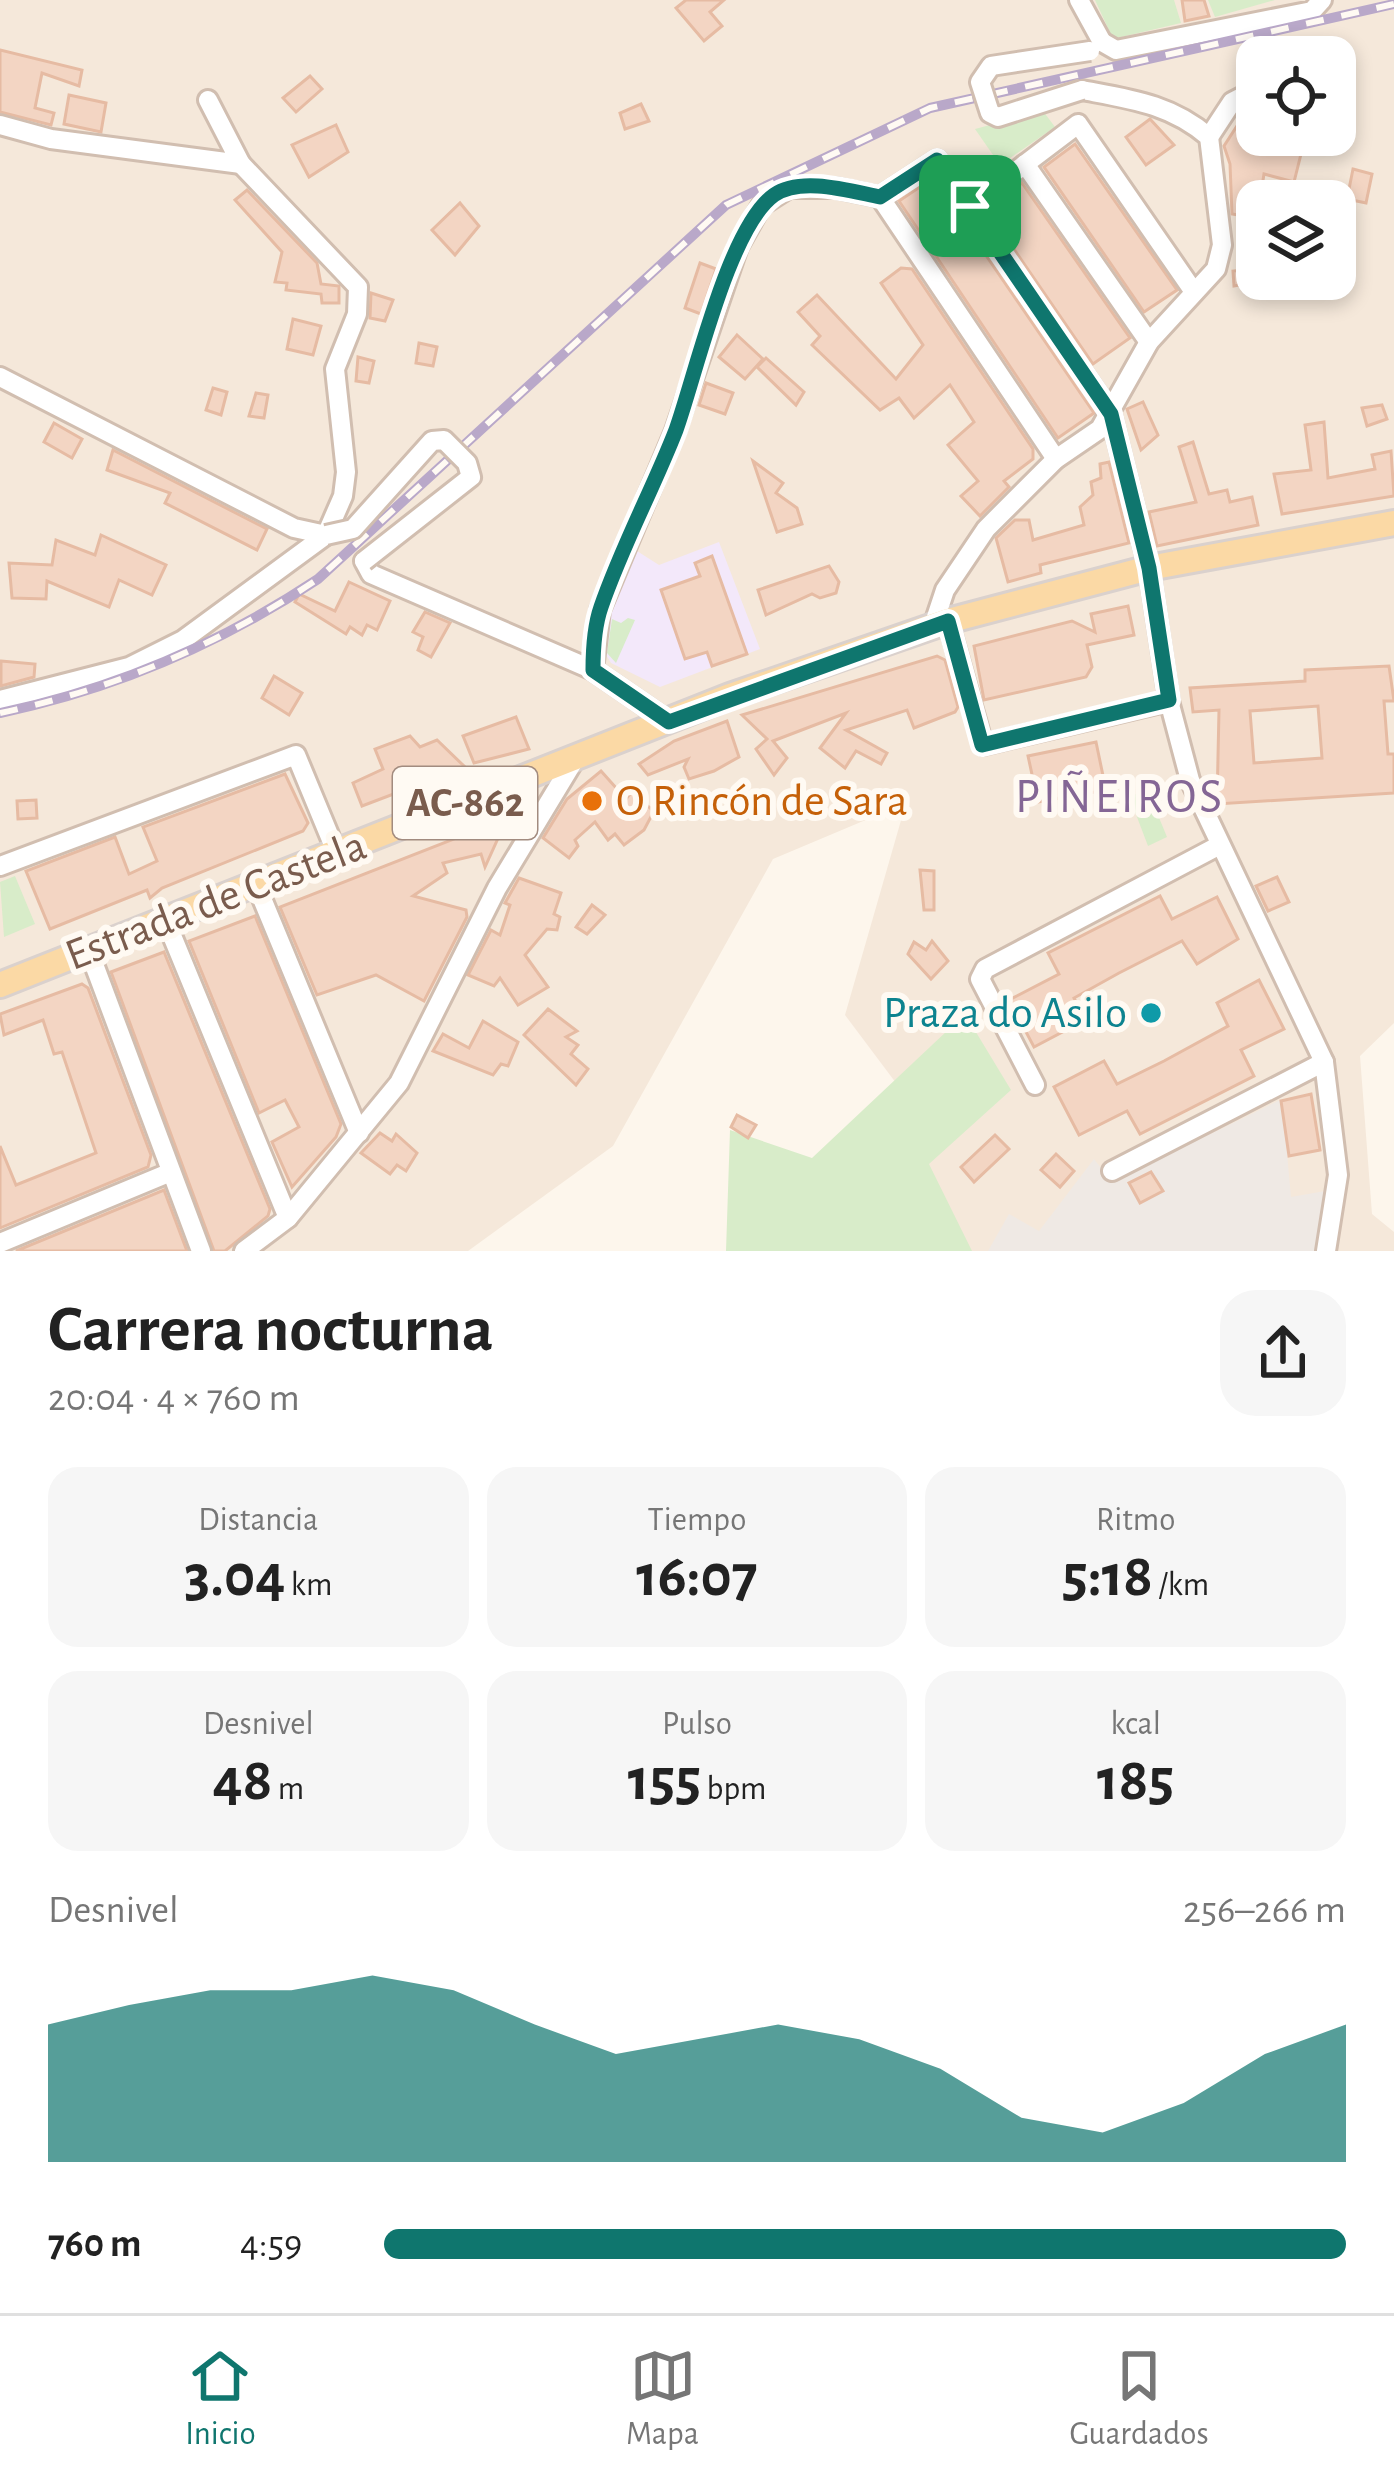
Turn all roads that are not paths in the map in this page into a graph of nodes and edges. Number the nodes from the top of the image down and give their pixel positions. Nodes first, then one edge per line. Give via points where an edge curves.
1 (1079, 0) edge
2 (1322, 0) edge
3 (1096, 46) junction
4 (1112, 95) junction
5 (208, 100) dead end
6 (1236, 100) edge
7 (1078, 124) junction
8 (0, 125) edge
9 (1208, 137) junction
10 (241, 164) junction
11 (1025, 164) junction
12 (880, 197) junction
13 (970, 206) junction
14 (1194, 292) junction
15 (1149, 342) junction
16 (0, 376) edge
17 (1111, 414) junction
18 (1056, 459) junction
19 (1394, 523) edge
20 (326, 535) junction
21 (1149, 568) junction
22 (940, 624) junction
23 (593, 670) junction
24 (0, 700) edge
25 (1169, 700) junction
26 (669, 722) junction
27 (575, 759) junction
28 (1218, 846) junction
29 (337, 854) junction
30 (0, 866) edge
31 (256, 884) junction
32 (166, 921) junction
33 (89, 951) junction
34 (0, 985) edge
35 (1324, 1062) junction
36 (1035, 1085) dead end
37 (358, 1133) junction
38 (1112, 1171) dead end
39 (171, 1172) junction
40 (288, 1218) junction
41 (0, 1244) edge
42 (201, 1251) edge
43 (244, 1251) edge
44 (1326, 1251) edge

1 - 3 street
2 - 3 street via 1312,11 1116,50
3 - 4 street, bridge via 991,66 980,82 990,113 1082,89
4 - 7 street via 1092,104
4 - 9 street via 1184,116
5 - 10 street
6 - 9 street
7 - 11 street
7 - 14 street
8 - 10 street
9 - 14 street via 1222,245 1216,269
10 - 20 street via 358,287 357,314 335,369 344,496
11 - 13 street
11 - 15 street
12 - 13 street via 937,160
12 - 18 street
12 - 23 street via 789,188 761,206 738,247 675,431 600,610
13 - 17 street
14 - 15 street
15 - 17 street
16 - 20 street via 294,528
17 - 18 street
17 - 21 street
18 - 22 street via 986,529 945,590
19 - 21 main road, Estrada de Castela / AC-862
20 - 23 street, bridge via 353,529 432,441 444,440 472,477 364,561 370,574
20 - 24 street via 183,640 128,668
21 - 22 main road, Estrada de Castela / AC-862
21 - 25 street
22 - 25 street via 982,745
22 - 26 main road, Estrada de Castela / AC-862
23 - 26 street
25 - 28 street
26 - 27 main road, Estrada de Castela / AC-862
27 - 29 main road, Estrada de Castela / AC-862
27 - 37 street via 497,888 399,1083
28 - 35 street
28 - 36 street via 985,969 980,979
29 - 30 street via 296,755
29 - 31 main road, Estrada de Castela / AC-862
31 - 32 main road, Estrada de Castela / AC-862
31 - 37 street
32 - 33 main road, Estrada de Castela / AC-862
32 - 40 street
33 - 34 main road, Estrada de Castela / AC-862
33 - 39 street
35 - 38 street
35 - 44 street via 1338,1175
37 - 40 street
39 - 41 street
39 - 42 street
40 - 43 street

